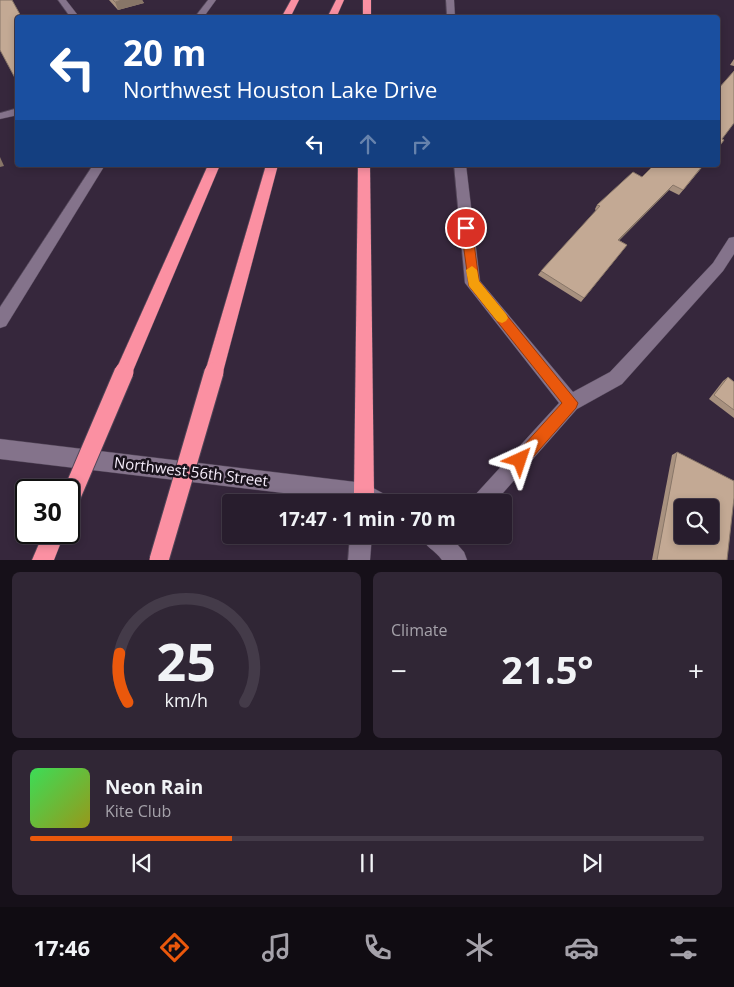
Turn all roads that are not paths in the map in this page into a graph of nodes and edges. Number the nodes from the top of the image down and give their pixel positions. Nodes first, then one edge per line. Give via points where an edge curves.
1 (62, 0) edge
2 (212, 0) edge
3 (295, 0) edge
4 (340, 0) edge
5 (367, 0) edge
6 (450, 0) edge
7 (74, 15) edge
8 (200, 15) edge
9 (287, 15) edge
10 (332, 15) edge
11 (368, 15) edge
12 (451, 15) edge
13 (15, 111) edge
14 (0, 116) edge
15 (99, 167) edge
16 (213, 167) edge
17 (271, 167) edge
18 (364, 167) edge
19 (460, 167) edge
20 (734, 242) edge
21 (0, 321) edge
22 (571, 403) junction
23 (0, 449) edge
24 (78, 479) edge
25 (332, 494) edge
26 (369, 494) edge
27 (489, 494) edge
28 (50, 544) edge
29 (360, 544) edge
30 (43, 560) edge
31 (159, 560) edge
32 (359, 560) edge

1 - 7 street
2 - 8 street
3 - 9 highway
4 - 10 highway
5 - 11 highway
6 - 12 street
13 - 14 street
15 - 21 street
16 - 24 highway, bridge
17 - 31 highway, bridge
18 - 26 highway
19 - 22 street via 473,283
20 - 22 street via 718,267 616,378
22 - 27 street
23 - 25 street, Northwest 56th Street
28 - 30 highway
29 - 32 street

